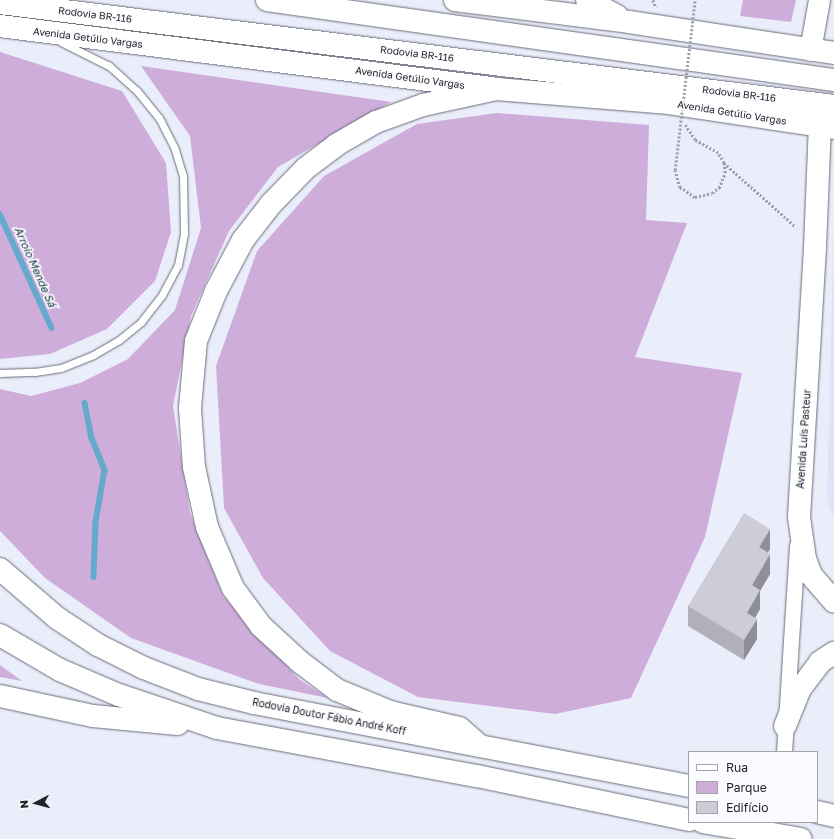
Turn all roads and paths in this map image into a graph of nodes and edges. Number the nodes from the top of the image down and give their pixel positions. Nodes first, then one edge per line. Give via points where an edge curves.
1 (267, 0) edge
2 (455, 0) edge
3 (587, 0) edge
4 (695, 0) edge
5 (819, 0) edge
6 (0, 3) edge
7 (628, 22) junction
8 (0, 26) edge
9 (41, 32) junction
10 (810, 50) junction
11 (834, 53) edge
12 (834, 80) edge
13 (496, 89) junction
14 (670, 104) junction
15 (834, 106) edge
16 (827, 127) edge
17 (724, 163) junction
18 (815, 248) junction
19 (0, 373) edge
20 (799, 517) junction
21 (0, 569) edge
22 (834, 601) edge
23 (0, 634) edge
24 (834, 653) edge
25 (0, 696) edge
26 (785, 726) junction
27 (217, 728) junction
28 (480, 746) junction
29 (784, 751) edge
30 (688, 786) edge
31 (688, 820) edge
32 (708, 823) edge
33 (800, 839) edge

1 - 12 highway
2 - 7 highway
3 - 7 highway
4 - 17 path, bridge via 675,170 680,187 695,197 712,193 723,181
5 - 10 main road
6 - 15 highway, Rodovia BR-116
7 - 10 highway
8 - 9 highway, Avenida Getúlio Vargas
9 - 13 highway, Avenida Getúlio Vargas
9 - 19 lane via 109,66 137,91 159,118 175,149 183,176 184,233 178,265 162,295 141,322 119,340 93,355 61,368
10 - 11 highway
13 - 14 highway, Avenida Getúlio Vargas
13 - 28 highway via 423,105 376,122 336,145 301,173 271,204 243,240 216,291 196,341 190,408 194,467 207,527 233,588 261,626 299,661 337,690 390,712 459,728
14 - 16 highway, Avenida Getúlio Vargas
14 - 17 path via 695,140 718,153
16 - 18 highway, Avenida Luís Pasteur
17 - 18 path via 794,224
18 - 20 highway, Avenida Luís Pasteur
20 - 22 highway via 805,559 811,574
20 - 26 street, Avenida Luís Pasteur
21 - 28 highway, Rodovia Doutor Fábio André Koff via 57,618 98,645 144,668 198,689 254,703
23 - 27 highway via 60,670 118,695
24 - 26 highway via 820,662 800,689
25 - 27 highway via 93,716
26 - 29 street, Avenida Luís Pasteur
27 - 31 highway via 477,776
28 - 30 highway, Rodovia Doutor Fábio André Koff
32 - 33 highway

